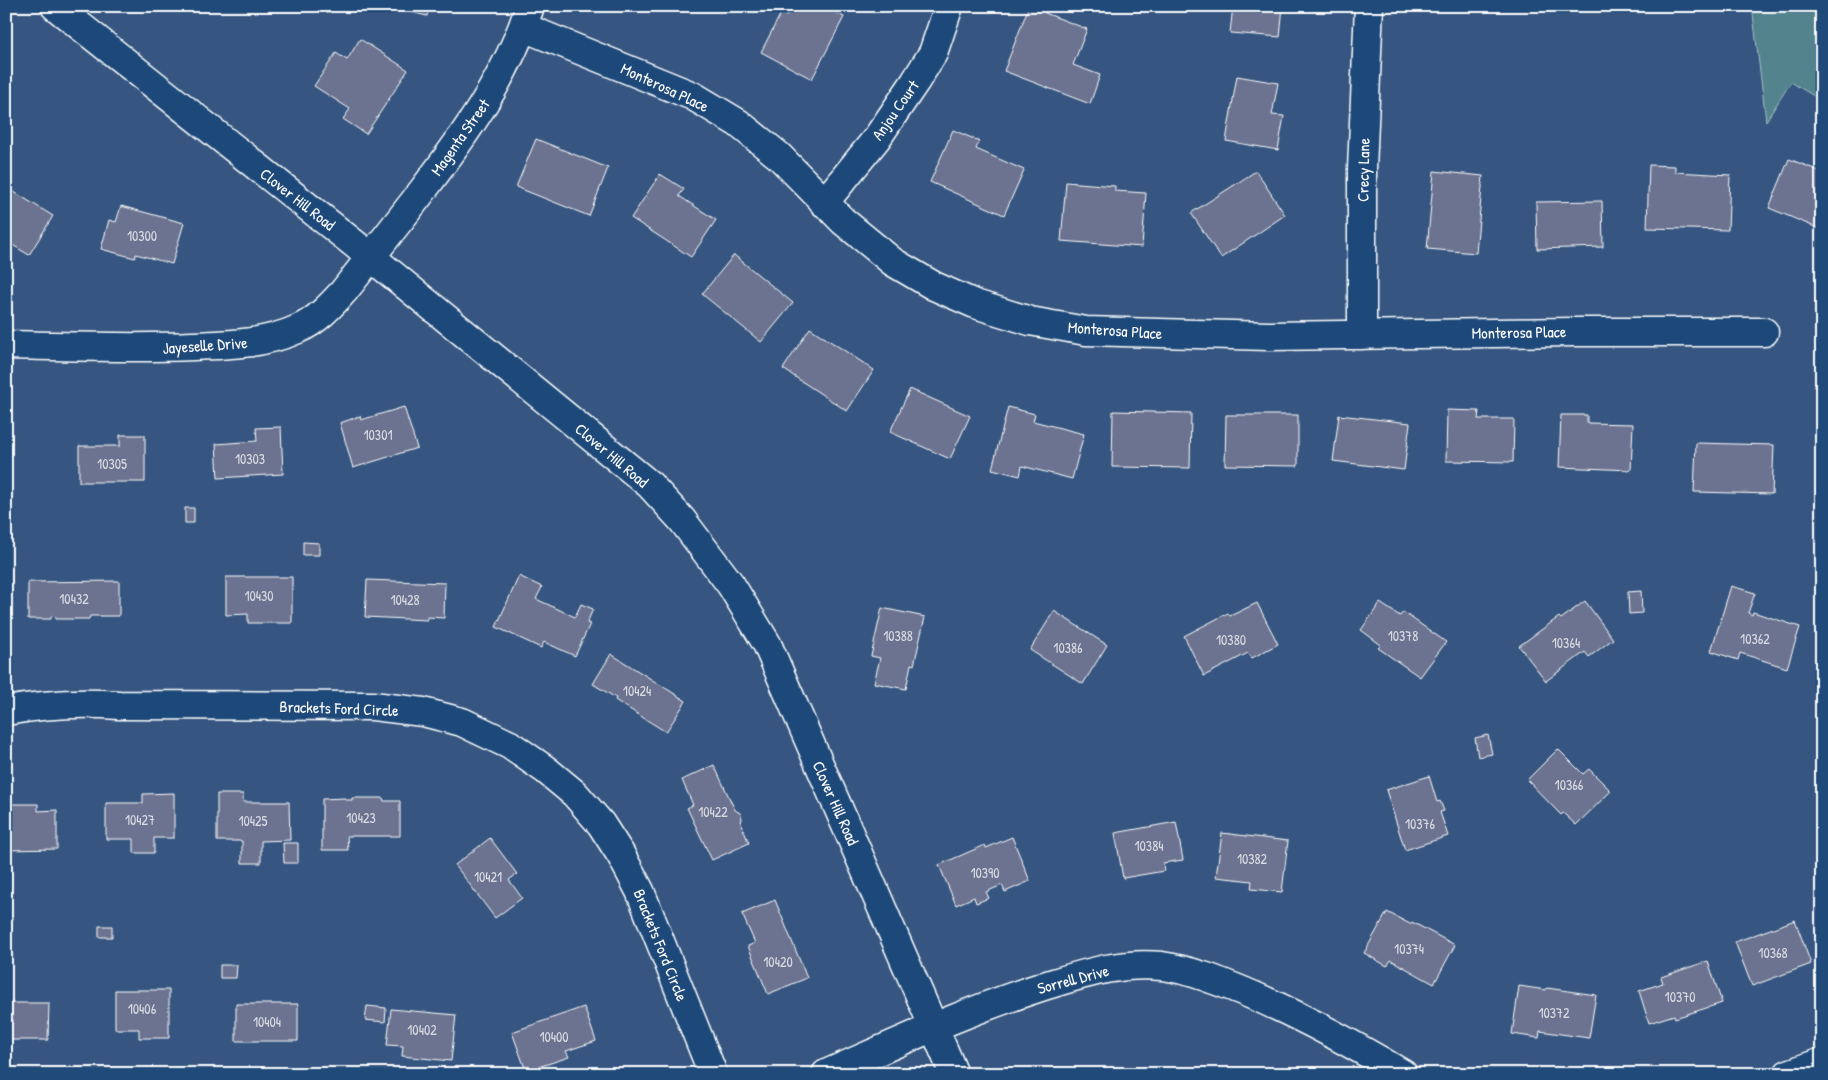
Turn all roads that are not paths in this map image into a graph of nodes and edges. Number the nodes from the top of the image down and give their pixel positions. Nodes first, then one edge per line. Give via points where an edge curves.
1 (56, 6) edge
2 (949, 6) edge
3 (1369, 6) edge
4 (526, 17) edge
5 (824, 203) junction
6 (371, 257) junction
7 (1764, 332) dead end
8 (1362, 334) junction
9 (6, 345) edge
10 (6, 711) edge
11 (934, 1026) junction
12 (1822, 1062) edge
13 (713, 1074) edge
14 (826, 1074) edge
15 (954, 1074) edge
16 (1403, 1074) edge
17 (1788, 1074) edge

1 - 6 street, Clover Hill Road
2 - 5 street, Anjou Court via 933,54 877,138
3 - 8 street, Crecy Lane via 1362,169
4 - 5 street, Monterosa Place via 693,96 738,123 772,150
4 - 6 street, Magenta Street via 496,86 459,143
5 - 8 street, Monterosa Place via 893,262 934,286 976,304 1030,321 1086,331 1269,336
6 - 9 street, Jayeselle Drive via 324,312 299,329 265,340 162,348
6 - 11 street, Clover Hill Road via 650,485 682,520 731,584 767,644
7 - 8 street, Monterosa Place
10 - 13 street, Brackets Ford Circle via 36,705 88,703 373,706 423,712 462,722 510,745 575,794 621,855 640,891
11 - 14 street, Sorrell Drive
11 - 15 street, Clover Hill Road
11 - 16 street, Sorrell Drive via 1016,995 1104,968 1161,966 1189,971 1282,1007
12 - 17 street

